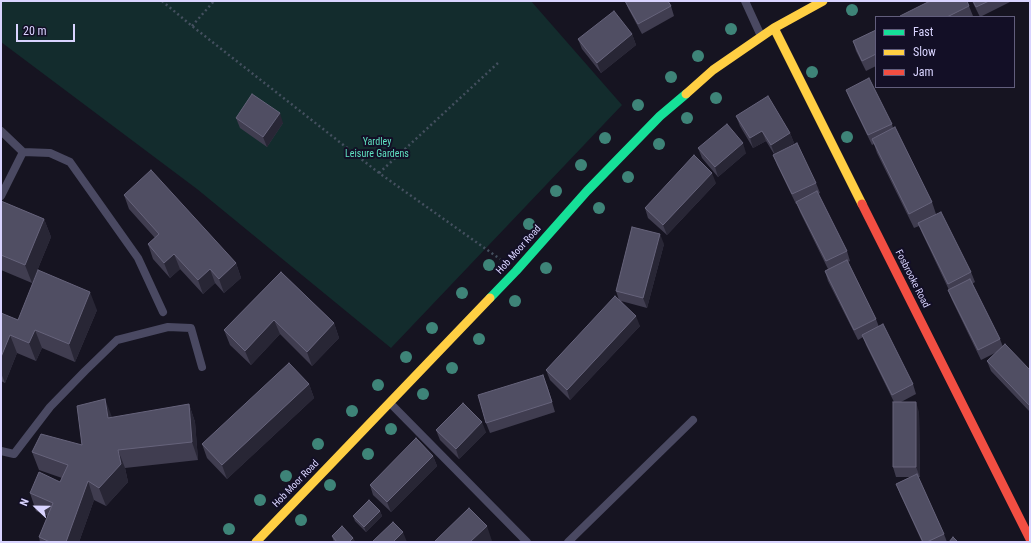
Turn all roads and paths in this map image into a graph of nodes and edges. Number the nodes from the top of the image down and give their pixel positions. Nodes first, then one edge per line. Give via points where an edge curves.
1 (162, 1) edge
2 (214, 1) edge
3 (745, 1) edge
4 (823, 1) edge
5 (192, 26) junction
6 (774, 28) junction
7 (761, 37) junction
8 (498, 63) dead end
9 (1, 131) edge
10 (24, 152) junction
11 (379, 173) junction
12 (1, 196) edge
13 (516, 271) junction
14 (163, 312) dead end
15 (202, 367) dead end
16 (390, 403) junction
17 (693, 420) dead end
18 (1, 451) edge
19 (1030, 540) edge
20 (256, 542) edge
21 (527, 542) edge
22 (568, 542) edge

1 - 5 path
2 - 5 path
3 - 7 lane
4 - 6 street, Hob Moor Road
5 - 11 path
6 - 7 street, Hob Moor Road
6 - 19 street, Fosbrooke Road
7 - 13 street, Hob Moor Road via 713,70 660,116 587,191
8 - 11 path
9 - 10 lane
10 - 12 lane
10 - 14 lane via 50,153 70,162 138,258
11 - 13 path
13 - 16 street, Hob Moor Road
15 - 18 lane via 191,328 168,327 118,340 50,407 14,454
16 - 20 street, Hob Moor Road
16 - 21 lane
17 - 22 lane

